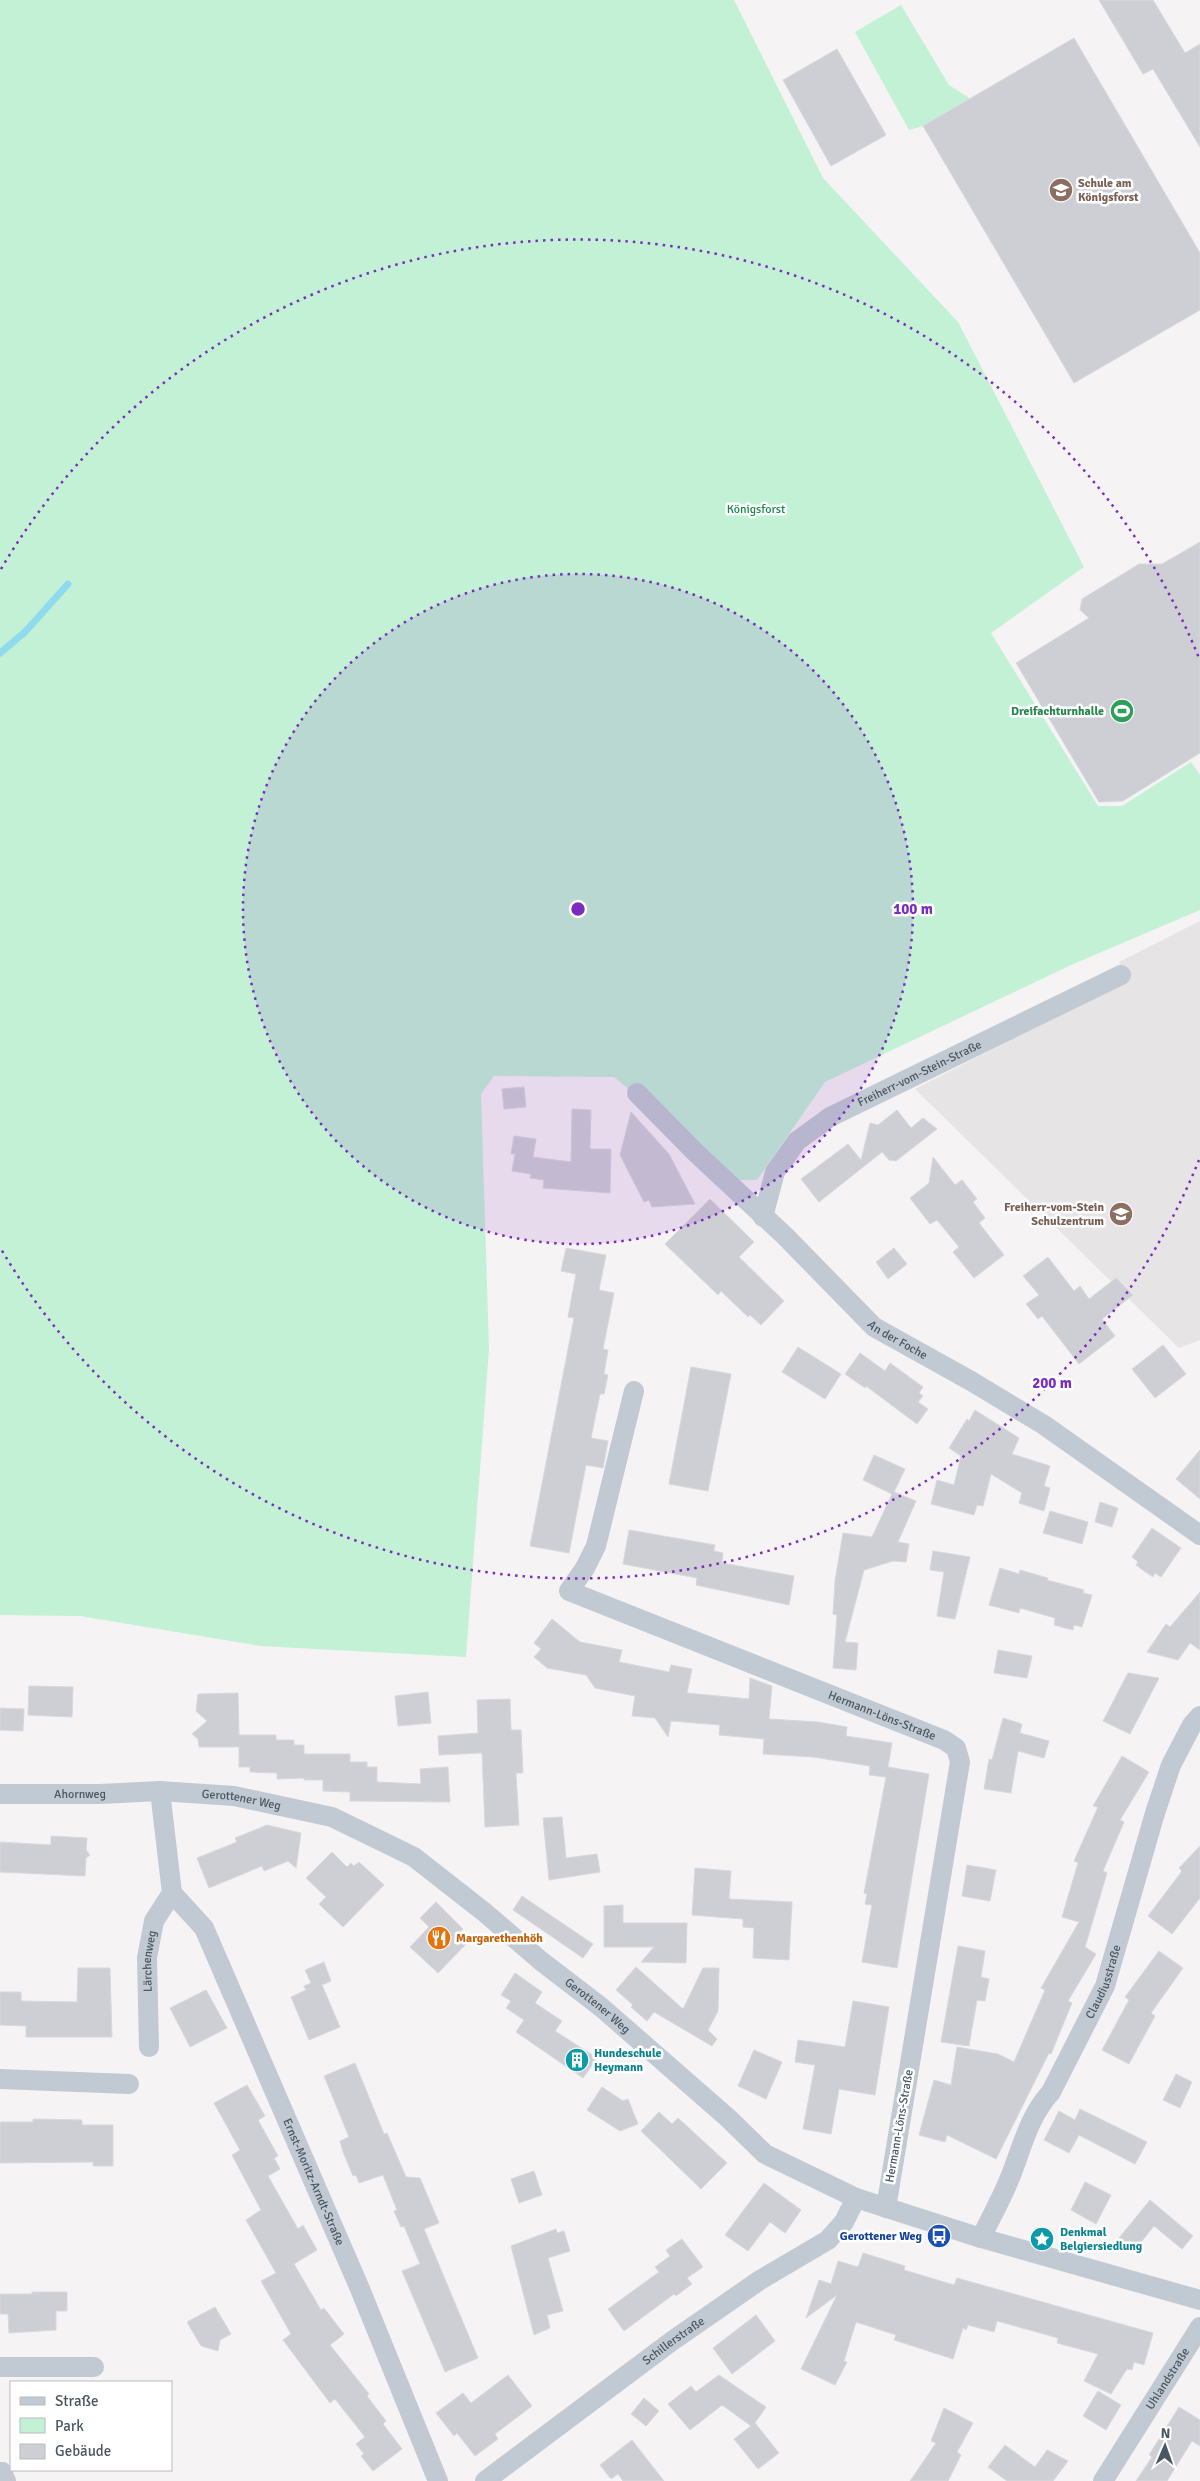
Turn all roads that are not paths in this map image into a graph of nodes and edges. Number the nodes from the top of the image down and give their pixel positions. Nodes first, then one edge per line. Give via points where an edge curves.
1 (1121, 975) dead end
2 (638, 1093) dead end
3 (763, 1217) junction
4 (634, 1391) dead end
5 (1200, 1535) edge
6 (1200, 1716) edge
7 (160, 1791) junction
8 (0, 1794) edge
9 (172, 1893) junction
10 (149, 2047) dead end
11 (0, 2079) edge
12 (129, 2084) dead end
13 (856, 2198) junction
14 (886, 2208) junction
15 (981, 2238) junction
16 (1200, 2300) edge
17 (1200, 2327) edge
18 (0, 2367) edge
19 (94, 2367) dead end
20 (0, 2472) edge
21 (6, 2481) edge
22 (438, 2481) edge
23 (485, 2481) edge
24 (1103, 2481) edge

1 - 3 street, Freiherr-vom-Stein-Straße via 830,1116 797,1141 775,1172
2 - 3 street, An der Foche
3 - 5 street, An der Foche via 874,1327 1044,1425
4 - 14 street, Hermann-Löns-Straße via 596,1546 569,1591 944,1740 956,1748 960,1762
6 - 15 street, Claudiusstraße via 1171,1765 1105,1986 1055,2085 1039,2105
7 - 8 street, Ahornweg
7 - 9 street
7 - 13 street, Gerottener Weg via 234,1796 332,1817 414,1857 601,2007 765,2154
9 - 10 street, Lärchenweg via 154,1921 147,1958
9 - 22 street, Ernst-Moritz-Arndt-Straße via 204,1928 357,2282
11 - 12 street
13 - 14 street, Gerottener Weg
13 - 23 street, Schillerstraße via 844,2222 828,2240 760,2280 672,2341
14 - 15 street, Gerottener Weg
15 - 16 street, Gerottener Weg
17 - 24 street, Uhlandstraße
18 - 19 street
20 - 21 street

